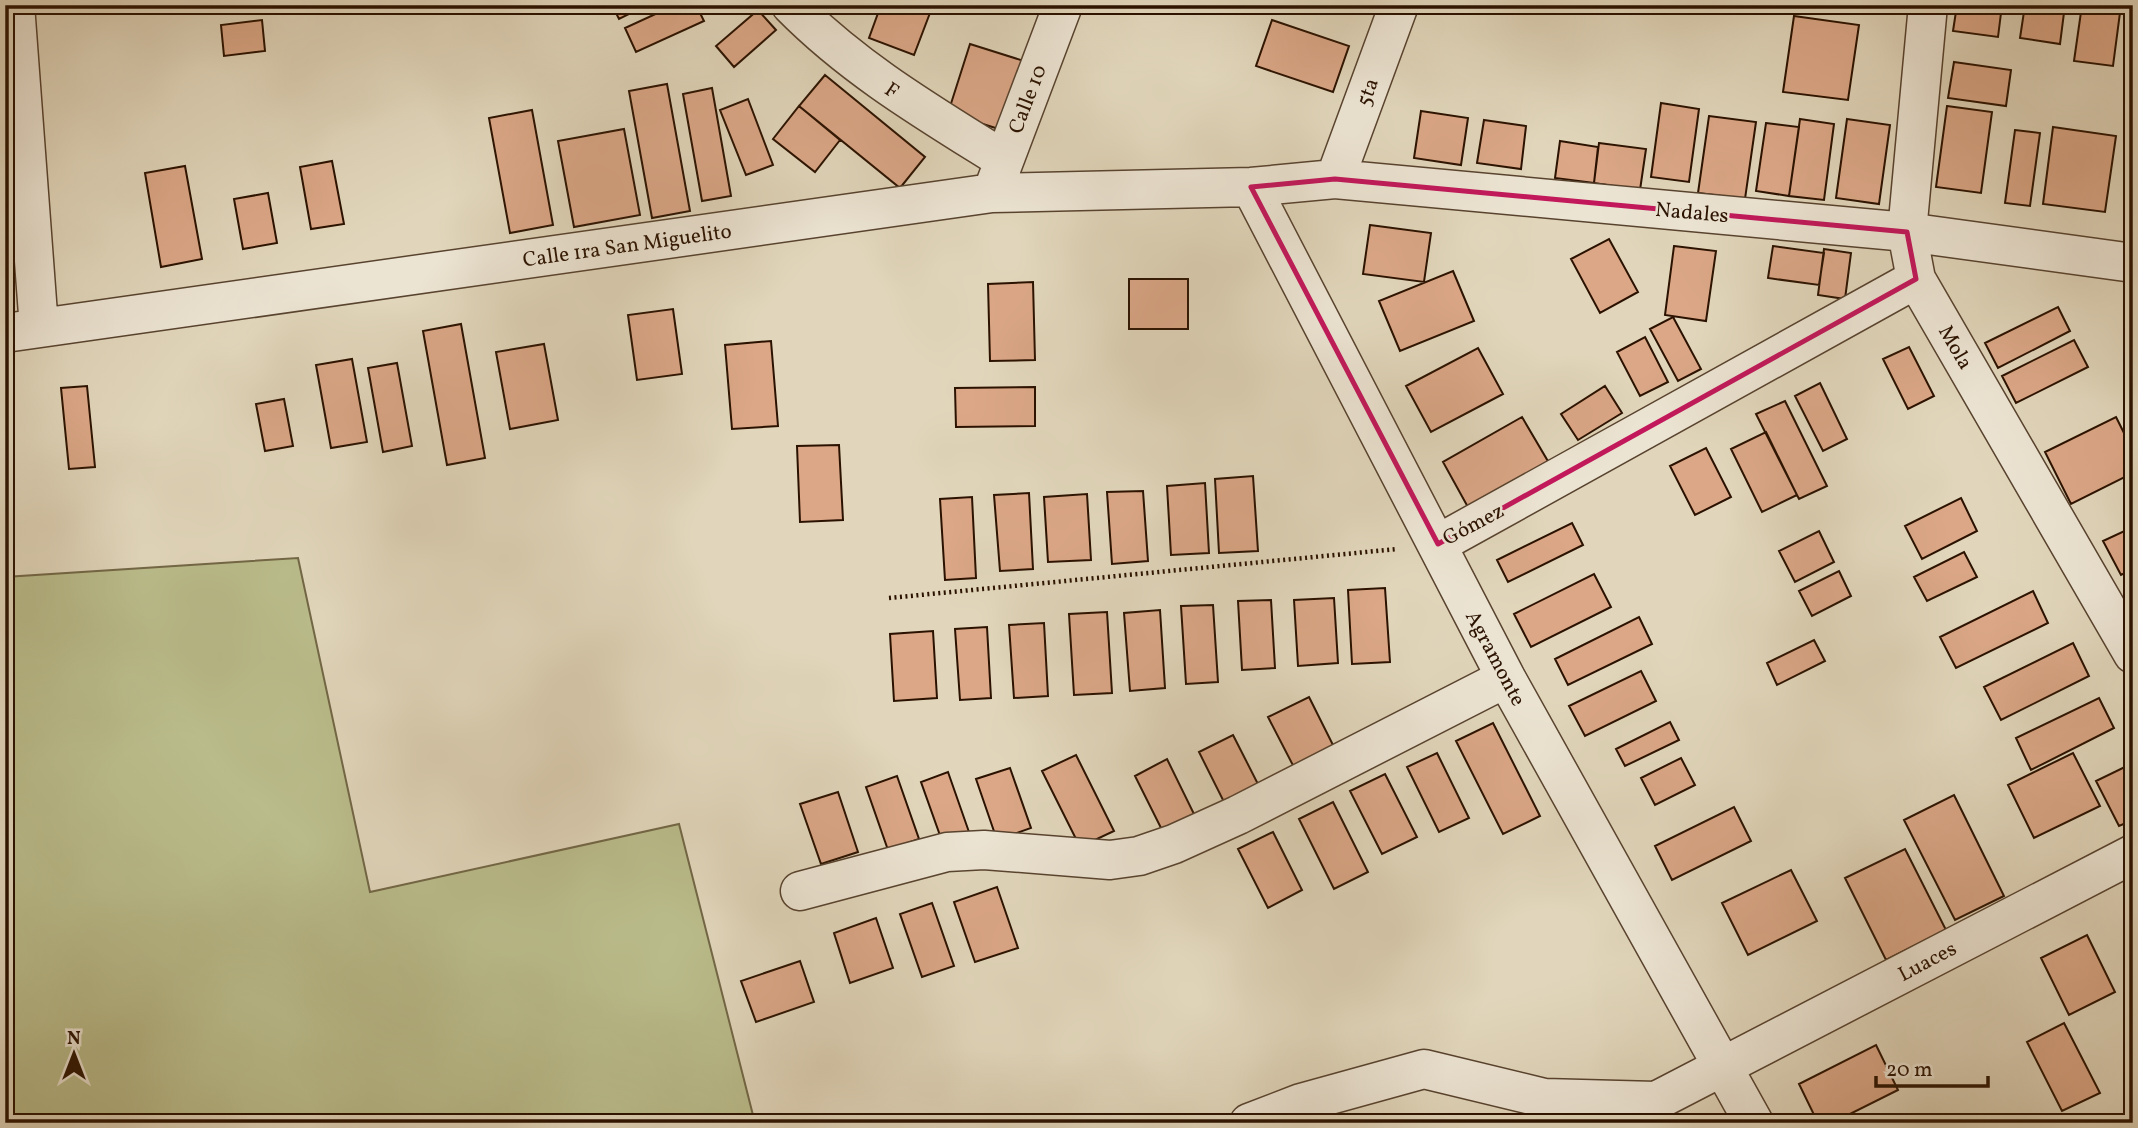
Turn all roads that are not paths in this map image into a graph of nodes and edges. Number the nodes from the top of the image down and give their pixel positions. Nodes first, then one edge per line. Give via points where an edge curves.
1 (15, 5) edge
2 (791, 5) edge
3 (1063, 5) edge
4 (1399, 5) edge
5 (1928, 5) edge
6 (998, 177) junction
7 (1335, 179) junction
8 (1251, 187) junction
9 (1907, 232) junction
10 (2133, 263) edge
11 (1916, 279) junction
12 (22, 330) edge
13 (1438, 544) junction
14 (2133, 654) edge
15 (1506, 678) junction
16 (2133, 854) edge
17 (800, 891) dead end
18 (1722, 1069) junction
19 (1249, 1123) edge
20 (1754, 1123) edge

1 - 12 street
2 - 6 street, F via 849,59
3 - 6 street, Calle 10
4 - 7 street, 5ta
5 - 9 street, Mola
6 - 8 street, Calle 1ra San Miguelito
6 - 12 street, Calle 1ra San Miguelito
7 - 8 street, Nadales
7 - 9 street, Nadales
8 - 13 street, Agramonte
9 - 10 street, Nadales
9 - 11 street, Mola
11 - 13 street, Gómez
11 - 14 street, Mola
13 - 15 street, Agramonte
15 - 17 street via 1238,815 1139,856 1110,860 984,850 947,852
15 - 18 street, Agramonte
16 - 18 street, Luaces
18 - 19 street, Luaces via 1656,1101 1544,1098 1424,1069 1301,1103
18 - 20 street, Agramonte

